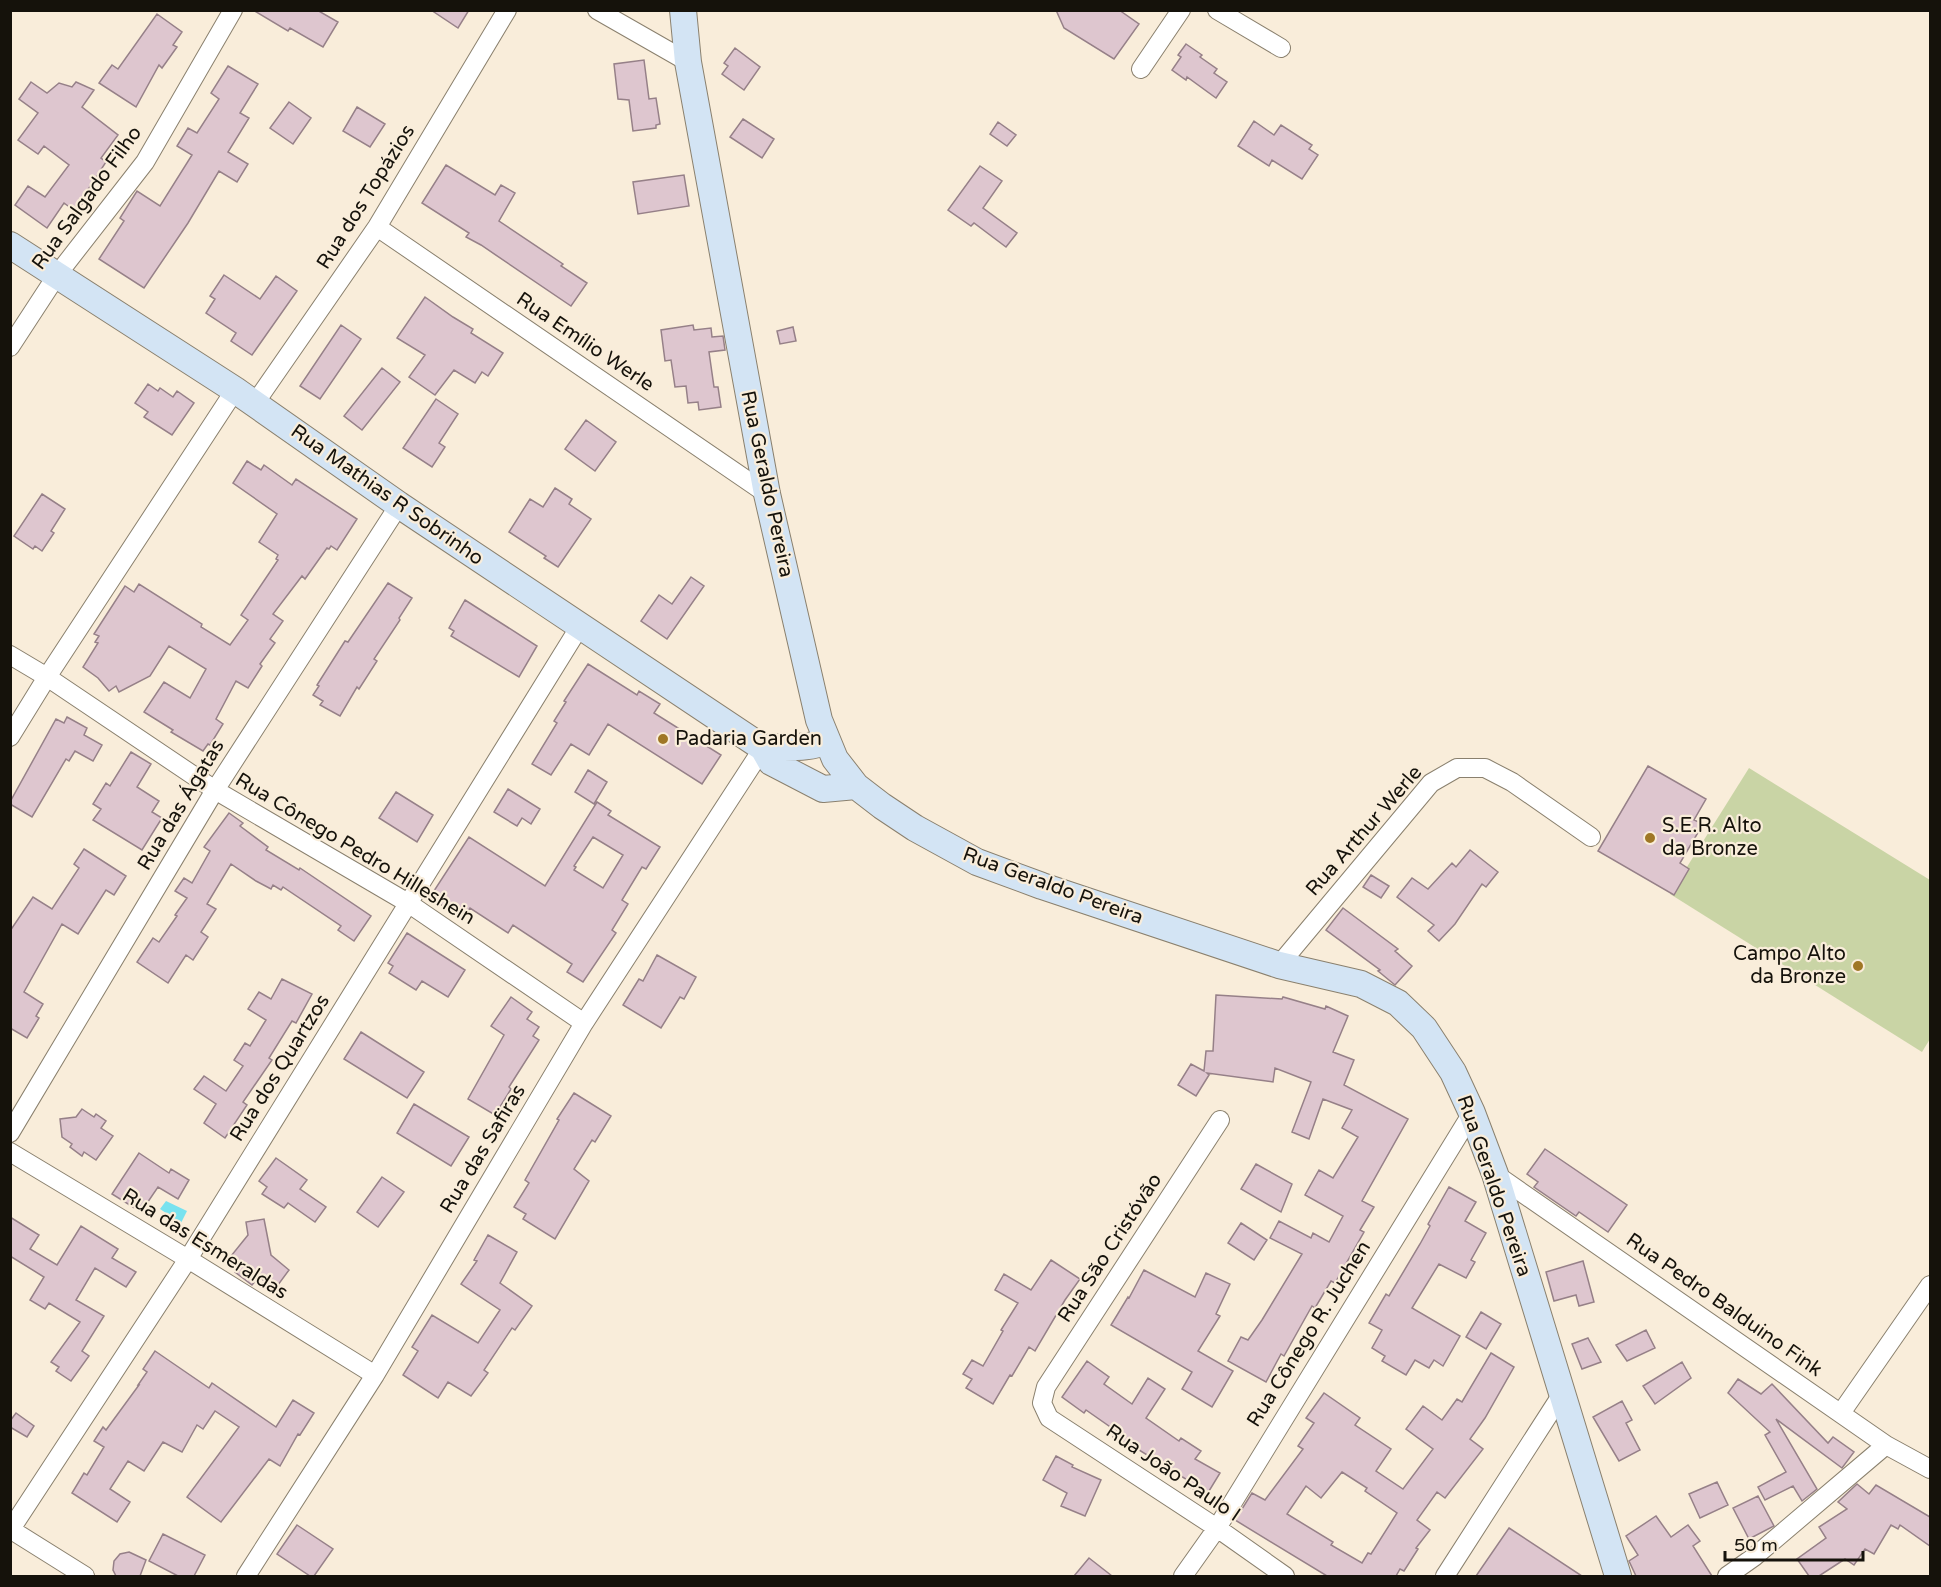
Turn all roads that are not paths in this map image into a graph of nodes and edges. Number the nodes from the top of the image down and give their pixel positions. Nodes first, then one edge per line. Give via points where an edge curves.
1 (233, 10) edge
2 (507, 10) edge
3 (597, 10) edge
4 (683, 10) edge
5 (1181, 10) edge
6 (1217, 10) edge
7 (1281, 48) dead end
8 (688, 62) junction
9 (1141, 69) dead end
10 (377, 227) junction
11 (10, 245) edge
12 (57, 275) junction
13 (10, 347) edge
14 (245, 396) junction
15 (766, 494) junction
16 (399, 506) junction
17 (580, 626) junction
18 (10, 655) edge
19 (47, 677) junction
20 (10, 737) edge
21 (828, 741) junction
22 (763, 748) junction
23 (856, 786) junction
24 (215, 790) junction
25 (1591, 837) dead end
26 (408, 903) junction
27 (1279, 965) junction
28 (584, 1023) junction
29 (1472, 1113) junction
30 (1220, 1120) dead end
31 (10, 1133) edge
32 (10, 1152) edge
33 (1494, 1174) junction
34 (188, 1259) junction
35 (1930, 1285) edge
36 (375, 1375) junction
37 (1562, 1394) junction
38 (1042, 1403) joint
39 (1841, 1413) junction
40 (1886, 1444) junction
41 (1930, 1469) edge
42 (1217, 1528) junction
43 (11, 1529) edge
44 (85, 1576) edge
45 (246, 1576) edge
46 (1183, 1576) edge
47 (1285, 1576) edge
48 (1445, 1576) edge
49 (1618, 1576) edge
50 (1727, 1576) edge

1 - 12 street, Rua Salgado Filho via 145,162
2 - 10 street, Rua dos Topázios
3 - 8 street
4 - 8 main road, Rua Geraldo Pereira
5 - 9 street
6 - 7 street
8 - 15 main road, Rua Geraldo Pereira
10 - 14 street, Rua dos Topázios
10 - 15 street, Rua Emílio Werle
11 - 12 main road, Rua Mathias R Sobrinho
12 - 13 street, Rua Salgado Filho
12 - 14 main road, Rua Mathias R Sobrinho
14 - 16 main road, Rua Mathias R Sobrinho
14 - 19 street, Rua dos Topázios
15 - 21 main road, Rua Geraldo Pereira via 819,720
16 - 17 main road, Rua Mathias R Sobrinho
16 - 24 street, Rua das Ágatas
17 - 22 main road, Rua Mathias R Sobrinho
17 - 26 street, Rua dos Quartzos
18 - 19 street, Rua Cônego Pedro Hilleshein
19 - 20 street, Rua dos Topázios
19 - 24 street, Rua Cônego Pedro Hilleshein
21 - 22 main road via 806,747
21 - 23 main road, Rua Geraldo Pereira via 835,759
22 - 23 main road, Rua Mathias R Sobrinho via 771,762 823,789
22 - 28 street, Rua das Safiras
23 - 27 main road, Rua Geraldo Pereira via 915,828 977,862
24 - 26 street, Rua Cônego Pedro Hilleshein
24 - 31 street, Rua das Ágatas
25 - 27 street, Rua Arthur Werle via 1485,768 1456,768 1431,783
26 - 28 street, Rua Cônego Pedro Hilleshein
26 - 34 street, Rua dos Quartzos
27 - 29 main road, Rua Geraldo Pereira via 1360,984 1398,1003 1424,1028 1453,1072
28 - 36 street, Rua das Safiras
29 - 33 main road, Rua Geraldo Pereira
29 - 42 street, Rua Cônego R. Juchen
30 - 38 street, Rua São Cristóvão via 1046,1387
32 - 34 street, Rua das Esmeraldas
33 - 37 main road, Rua Geraldo Pereira
33 - 39 street, Rua Pedro Balduino Fink
34 - 36 street, Rua das Esmeraldas
34 - 43 street, Rua dos Quartzos
35 - 39 street
36 - 45 street, Rua das Safiras
37 - 48 street
37 - 49 main road, Rua Geraldo Pereira
38 - 42 street, Rua João Paulo I via 1049,1418
39 - 40 street, Rua Pedro Balduino Fink
40 - 41 street, Rua Pedro Balduino Fink
40 - 50 street via 1755,1557
42 - 46 street, Rua Cônego R. Juchen
42 - 47 street, Rua João Paulo I
43 - 44 street

